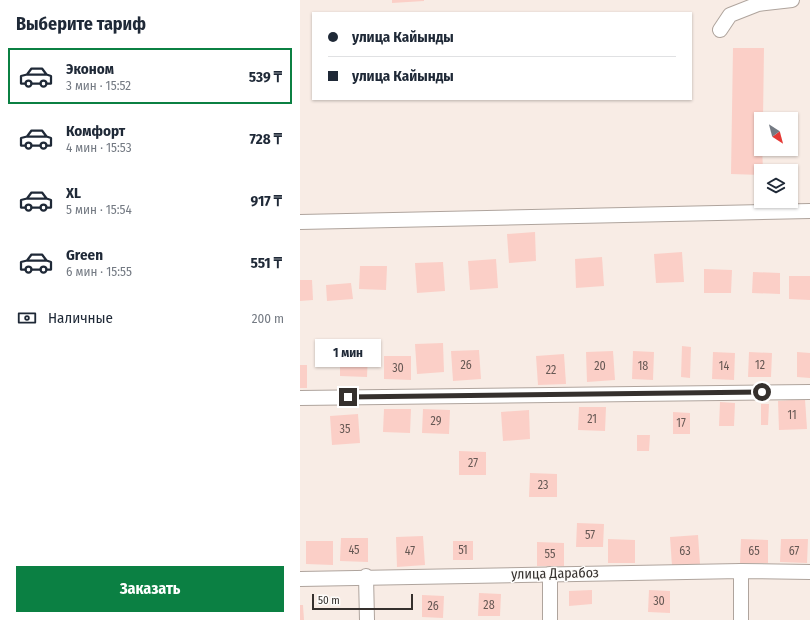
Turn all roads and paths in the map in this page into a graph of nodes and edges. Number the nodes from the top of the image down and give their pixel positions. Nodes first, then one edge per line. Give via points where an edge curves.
1 (792, 0) edge
2 (720, 30) dead end
3 (810, 211) edge
4 (300, 222) edge
5 (810, 392) edge
6 (300, 398) edge
7 (741, 571) junction
8 (810, 572) edge
9 (550, 574) junction
10 (366, 576) junction
11 (300, 579) edge
12 (367, 620) edge
13 (550, 620) edge
14 (741, 620) edge

1 - 2 street via 758,4 744,9 730,15
3 - 4 street
5 - 6 street
7 - 8 street, улица Дарабоз
7 - 9 street, улица Дарабоз
7 - 14 street
9 - 10 street, улица Дарабоз
9 - 13 street
10 - 11 street, улица Дарабоз
10 - 12 street

